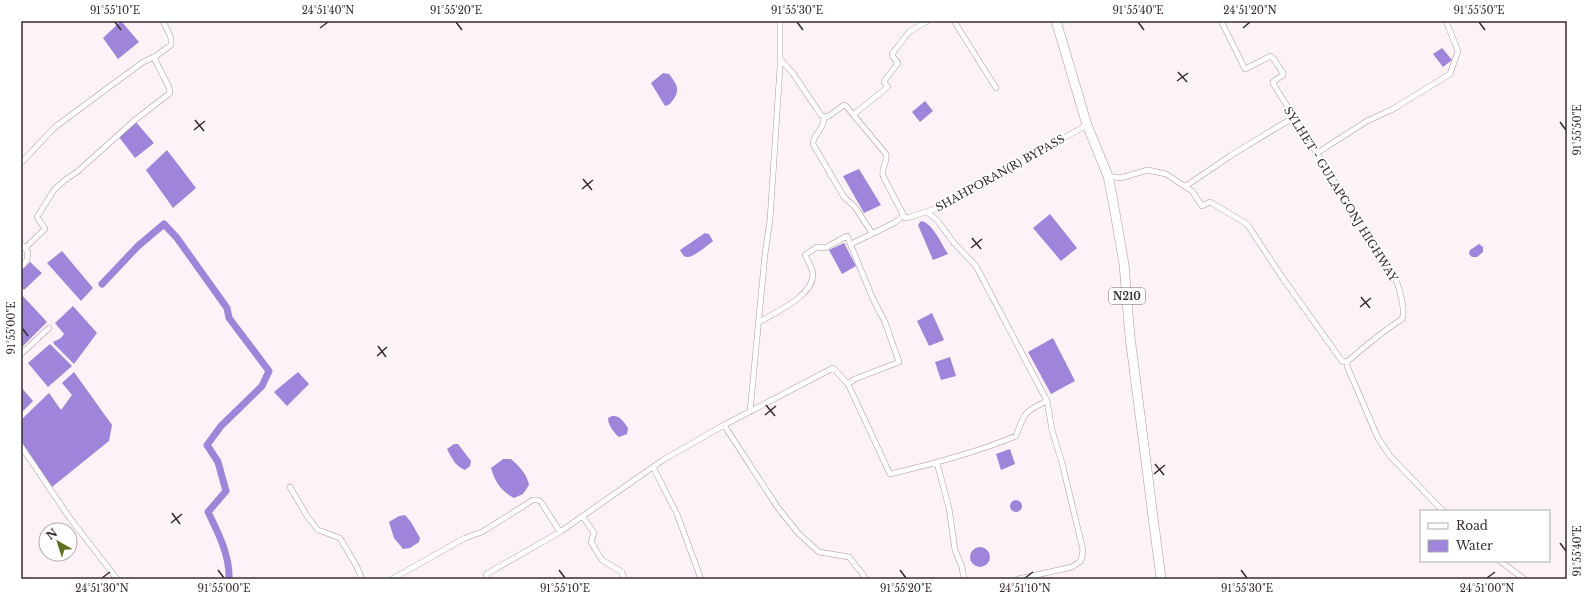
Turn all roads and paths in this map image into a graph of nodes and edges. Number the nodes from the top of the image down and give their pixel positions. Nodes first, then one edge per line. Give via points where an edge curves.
1 (163, 21) edge
2 (780, 21) edge
3 (927, 21) edge
4 (954, 21) edge
5 (1056, 21) edge
6 (1221, 21) edge
7 (1446, 21) edge
8 (156, 56) junction
9 (780, 59) junction
10 (996, 88) dead end
11 (854, 114) junction
12 (824, 117) junction
13 (1294, 117) junction
14 (1087, 124) junction
15 (1317, 153) junction
16 (21, 163) edge
17 (1108, 176) junction
18 (1186, 186) junction
19 (927, 212) junction
20 (903, 216) junction
21 (872, 233) junction
22 (21, 243) edge
23 (851, 244) junction
24 (25, 248) junction
25 (21, 267) edge
26 (758, 323) junction
27 (50, 328) dead end
28 (21, 354) edge
29 (1347, 362) junction
30 (848, 384) junction
31 (1047, 401) junction
32 (750, 412) junction
33 (724, 425) junction
34 (21, 446) edge
35 (937, 463) junction
36 (653, 468) junction
37 (290, 487) dead end
38 (1442, 510) edge
39 (583, 517) junction
40 (560, 532) junction
41 (1501, 562) edge
42 (117, 579) edge
43 (362, 579) edge
44 (392, 579) edge
45 (487, 579) edge
46 (624, 579) edge
47 (701, 579) edge
48 (865, 579) edge
49 (964, 579) edge
50 (1018, 579) edge
51 (1161, 579) edge
52 (1524, 579) edge

1 - 8 street via 171,38 171,45
2 - 9 street
3 - 11 street via 909,32 892,54 898,63 884,82 888,86
4 - 10 street
5 - 14 highway, N210
6 - 13 street, SYLHET - GULAPGONJ HIGHWAY via 1245,70 1270,56 1273,58 1283,73 1273,82 1274,85
7 - 15 street via 1458,51 1450,74
8 - 16 street via 143,62 55,127
8 - 24 street via 155,60 170,93 54,190 37,217 45,229
9 - 12 street
9 - 26 street via 770,220
11 - 12 street via 844,105
11 - 20 street via 886,154 882,176
12 - 21 street via 824,124 814,138 813,144 844,197 855,207
13 - 15 street, SYLHET - GULAPGONJ HIGHWAY
13 - 18 street
14 - 17 highway, N210
14 - 19 street, SHAHPORAN(R) BYPASS
15 - 29 street, SYLHET - GULAPGONJ HIGHWAY via 1395,278 1404,317
17 - 18 street via 1120,178 1148,170 1166,174
17 - 51 highway, N210 via 1124,264 1130,337
18 - 29 street via 1202,206 1210,202 1247,224 1342,361
19 - 20 street, SHAHPORAN(R) BYPASS via 910,218
19 - 31 street via 937,220 976,266
20 - 21 street
21 - 23 street
22 - 24 street
23 - 26 street via 847,236 825,248 817,247 805,255 813,272 807,291
23 - 30 street via 885,322 899,362
24 - 25 street via 28,252 27,260
26 - 32 street
27 - 28 street
29 - 38 street via 1370,424 1378,438 1390,456
30 - 32 street via 833,368
30 - 35 street via 890,474
31 - 35 street via 1030,409 1023,417 1016,436
31 - 50 street via 1083,550 1081,561 1072,567
32 - 33 street
33 - 36 street
33 - 48 street via 778,508 799,534 819,552 849,557
34 - 42 street via 69,517
35 - 49 street via 949,508 955,550
36 - 39 street
36 - 47 street via 677,514
37 - 43 street via 318,530 340,538
39 - 40 street
39 - 46 street via 594,533 591,542 602,560 622,572
40 - 44 street via 541,502 533,500 482,532 465,538
40 - 45 street via 488,573
41 - 52 street

